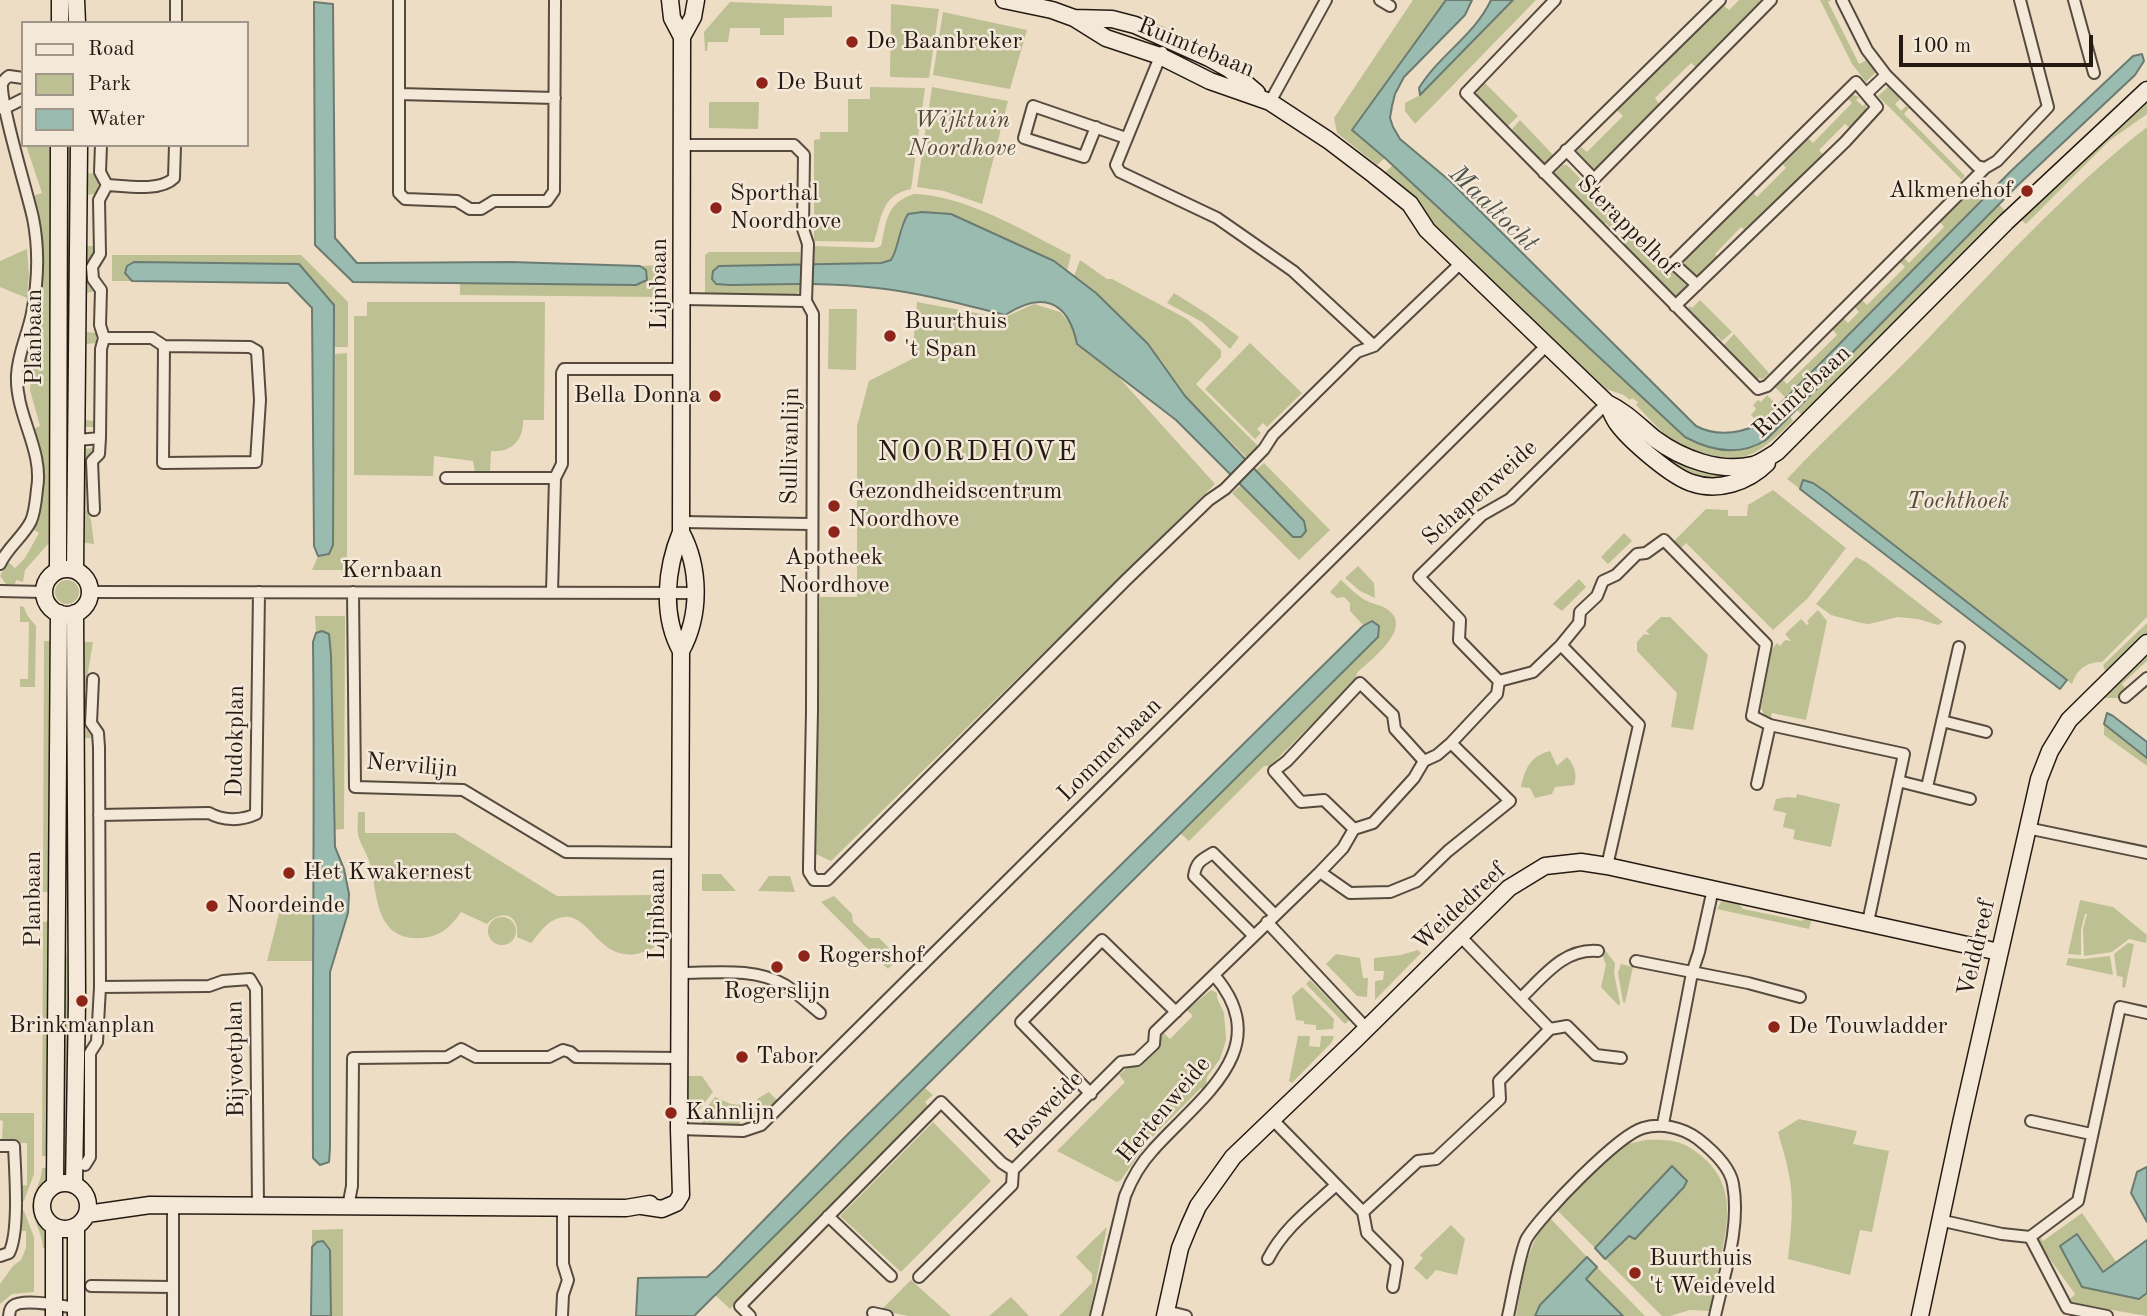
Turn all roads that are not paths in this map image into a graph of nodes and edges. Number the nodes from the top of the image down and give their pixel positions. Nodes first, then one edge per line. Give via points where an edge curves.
1 (61, 0) edge
2 (75, 0) edge
3 (176, 0) edge
4 (399, 0) edge
5 (555, 0) edge
6 (670, 0) edge
7 (696, 0) edge
8 (1004, 0) edge
9 (1326, 0) edge
10 (1555, 0) edge
11 (1720, 0) edge
12 (1771, 0) edge
13 (1842, 0) edge
14 (2021, 0) edge
15 (2074, 0) edge
16 (1053, 5) edge
17 (1073, 18) junction
18 (60, 21) edge
19 (77, 21) edge
20 (176, 21) edge
21 (682, 37) junction
22 (1167, 39) junction
23 (1160, 56) junction
24 (2094, 73) dead end
25 (1886, 75) junction
26 (21, 78) edge
27 (2147, 90) edge
28 (1867, 93) junction
29 (399, 94) junction
30 (555, 98) junction
31 (21, 100) edge
32 (1267, 101) junction
33 (3, 108) junction
34 (1096, 127) junction
35 (1126, 138) junction
36 (682, 145) junction
37 (59, 147) edge
38 (79, 147) edge
39 (101, 147) edge
40 (175, 147) edge
41 (1566, 150) junction
42 (1985, 168) junction
43 (1544, 173) junction
44 (107, 186) junction
45 (1462, 262) junction
46 (1697, 285) junction
47 (682, 299) junction
48 (806, 302) junction
49 (1675, 306) junction
50 (104, 338) junction
51 (1547, 345) junction
52 (164, 346) junction
53 (1374, 346) junction
54 (682, 369) junction
55 (1607, 403) junction
56 (100, 438) junction
57 (78, 440) junction
58 (1777, 452) junction
59 (446, 478) dead end
60 (555, 478) junction
61 (94, 510) dead end
62 (811, 524) junction
63 (681, 527) junction
64 (0, 564) edge
65 (58, 570) junction
66 (75, 570) junction
67 (0, 591) edge
68 (44, 592) junction
69 (90, 592) junction
70 (259, 592) junction
71 (353, 592) junction
72 (552, 593) junction
73 (669, 593) junction
74 (694, 593) junction
75 (67, 613) junction
76 (2147, 643) edge
77 (1561, 645) junction
78 (1959, 648) dead end
79 (681, 651) junction
80 (93, 678) dead end
81 (2147, 678) edge
82 (1499, 681) junction
83 (2125, 697) dead end
84 (1942, 721) junction
85 (1770, 725) junction
86 (1986, 732) dead end
87 (1451, 743) junction
88 (76, 747) junction
89 (99, 747) junction
90 (1424, 761) junction
91 (1898, 781) junction
92 (1757, 784) dead end
93 (1927, 787) junction
94 (1970, 799) dead end
95 (99, 815) junction
96 (2027, 828) junction
97 (1354, 830) junction
98 (681, 853) junction
99 (2147, 853) edge
100 (1607, 866) junction
101 (1320, 872) junction
102 (1713, 889) junction
103 (1271, 918) junction
104 (1868, 922) junction
105 (1254, 936) junction
106 (1461, 937) junction
107 (1598, 951) dead end
108 (1999, 952) junction
109 (1636, 961) dead end
110 (680, 973) junction
111 (1692, 973) junction
112 (1214, 975) junction
113 (100, 987) junction
114 (1800, 997) dead end
115 (1521, 998) junction
116 (1176, 1012) junction
117 (820, 1013) dead end
118 (2147, 1013) edge
119 (1367, 1029) junction
120 (1550, 1029) junction
121 (76, 1031) junction
122 (97, 1031) junction
123 (680, 1058) junction
124 (1622, 1058) dead end
125 (1091, 1094) junction
126 (1272, 1119) junction
127 (2031, 1121) dead end
128 (1663, 1124) junction
129 (679, 1129) junction
130 (2091, 1134) junction
131 (0, 1146) edge
132 (85, 1165) dead end
133 (1013, 1170) junction
134 (55, 1185) junction
135 (74, 1185) junction
136 (1335, 1186) junction
137 (87, 1205) junction
138 (173, 1205) junction
139 (258, 1206) junction
140 (348, 1207) junction
141 (563, 1208) junction
142 (1363, 1212) junction
143 (828, 1216) junction
144 (1939, 1220) junction
145 (54, 1226) junction
146 (76, 1226) junction
147 (2029, 1237) junction
148 (0, 1256) edge
149 (1268, 1259) dead end
150 (891, 1276) dead end
151 (919, 1277) dead end
152 (90, 1286) dead end
153 (173, 1287) junction
154 (1392, 1287) dead end
155 (54, 1311) edge
156 (76, 1312) edge
157 (873, 1313) dead end
158 (1165, 1314) edge
159 (9, 1316) edge
160 (173, 1316) edge
161 (562, 1316) edge
162 (750, 1316) edge
163 (887, 1316) edge
164 (1096, 1316) edge
165 (1186, 1316) edge
166 (1508, 1316) edge
167 (1715, 1316) edge
168 (1920, 1316) edge
169 (2107, 1316) edge

1 - 2 street
1 - 18 street
2 - 19 street
3 - 20 street
4 - 29 street
5 - 30 street
6 - 21 street, Lijnbaan via 672,18
7 - 21 street, Lijnbaan
8 - 16 street, Ruimtebaan
9 - 32 street
10 - 43 street, Sterappelhof via 1465,93
11 - 41 street
12 - 41 street via 1594,179
13 - 25 street via 1867,50
14 - 42 street via 2048,107
15 - 24 street
16 - 17 street, Ruimtebaan
17 - 22 street, Ruimtebaan via 1112,19
17 - 23 street, Ruimtebaan via 1106,38
21 - 36 street, Lijnbaan
22 - 23 street
22 - 32 street, Ruimtebaan via 1229,69
23 - 32 street, Ruimtebaan via 1210,81
23 - 35 street
25 - 28 street
25 - 42 street via 1977,166
26 - 33 street via 9,76 2,82
27 - 58 street, Ruimtebaan via 2006,222
28 - 46 street via 1877,107
28 - 46 street via 1856,82 1673,263
29 - 30 street
29 - 30 street via 399,192 405,200 457,201 470,209 494,201 547,201 555,191
31 - 33 street
32 - 45 street, Ruimtebaan via 1328,140 1410,204 1427,230
33 - 64 street via 36,240 32,315 17,375 19,401 37,457 38,485 32,519
34 - 34 street via 1034,106 1024,138 1084,157
34 - 35 street
35 - 53 street via 1115,166 1120,172 1236,231 1293,271
36 - 47 street, Lijnbaan
36 - 48 street, Sullivanlijn via 794,145 804,155
37 - 65 street, Planbaan
38 - 57 street, Planbaan
39 - 44 street via 100,172
40 - 44 street via 174,178 169,183
41 - 43 street
42 - 49 street, Sterappelhof via 1767,386 1758,389
43 - 49 street, Sterappelhof
44 - 50 street via 99,200 100,254 92,267 101,290
45 - 51 street, Ruimtebaan
45 - 53 street
46 - 49 street
47 - 48 street
47 - 54 street, Lijnbaan
48 - 62 street, Sullivanlijn via 813,314
50 - 52 street via 152,338
50 - 56 street
51 - 55 street, Ruimtebaan
51 - 129 street, Lommerbaan via 761,1125 743,1131
52 - 52 street via 250,347 257,351 256,462 163,463
53 - 62 street, Sullivanlijn via 1357,352 1233,481 1172,536 827,880 814,880 809,872
54 - 60 street via 565,369 562,464
54 - 63 street, Lijnbaan
55 - 58 street, Ruimtebaan via 1657,440 1712,466 1754,464
55 - 58 street via 1618,424 1663,467 1692,483 1715,486 1742,481
55 - 82 street, Schapenweide via 1510,499 1482,515 1419,577 1460,620 1459,640
56 - 57 street
56 - 61 street via 99,454 92,461
57 - 66 street, Planbaan
59 - 60 street
60 - 72 street
62 - 63 street
63 - 73 street, Lijnbaan via 668,567
63 - 74 street, Lijnbaan via 695,569
65 - 66 street
65 - 68 street via 50,575
66 - 69 street via 83,575
67 - 68 street
68 - 75 street via 48,605
69 - 70 street, Kernbaan
69 - 75 street via 88,601
70 - 71 street, Kernbaan
70 - 95 street, Dudokplan via 256,814 246,819 209,814
71 - 72 street, Kernbaan
71 - 98 street, Nervilijn via 355,787 463,790 566,852
72 - 73 street, Kernbaan
73 - 74 street, Kernbaan
73 - 79 street, Lijnbaan via 672,634
74 - 79 street, Lijnbaan via 690,636
75 - 88 street, Planbaan
75 - 134 street, Planbaan
76 - 96 street, Velddreef via 2069,720 2039,779
77 - 82 street via 1533,672
77 - 85 street via 1603,581 1664,540 1766,644 1752,716
77 - 100 street via 1639,725
78 - 84 street
79 - 98 street, Lijnbaan
80 - 89 street via 91,723
81 - 83 street
82 - 87 street via 1497,694
84 - 86 street
84 - 93 street
85 - 91 street via 1904,754
85 - 92 street
87 - 90 street
87 - 101 street via 1510,801 1417,881 1390,892 1349,893
88 - 89 street
88 - 121 street, Planbaan
89 - 95 street
90 - 97 street via 1373,823
90 - 97 street via 1395,729 1393,715 1360,682 1274,771 1301,802 1324,800
91 - 93 street
91 - 104 street
93 - 94 street
95 - 113 street
96 - 99 street
96 - 108 street, Velddreef
97 - 101 street, Rosweide
98 - 110 street, Lijnbaan
100 - 102 street, Weidedreef
100 - 106 street, Weidedreef via 1563,863 1532,872 1509,888
101 - 103 street, Rosweide
102 - 104 street, Weidedreef
102 - 111 street
103 - 105 street, Rosweide
103 - 105 street via 1213,853 1195,865 1194,876
103 - 119 street
104 - 108 street, Weidedreef
105 - 112 street, Rosweide
106 - 115 street
106 - 119 street, Weidedreef
107 - 115 street via 1583,950 1563,958
108 - 144 street, Velddreef
109 - 111 street
110 - 117 street via 766,978 785,985
110 - 123 street, Lijnbaan
111 - 114 street
111 - 128 street
112 - 116 street, Rosweide
112 - 164 street, Hertenweide via 1231,1000 1236,1049 1221,1080 1153,1149 1132,1178
113 - 122 street
113 - 139 street, Bijvoetplan via 209,986 250,979 256,989
115 - 120 street
116 - 125 street, Rosweide via 1155,1032 1154,1044 1137,1060 1121,1062
116 - 125 street via 1102,940 1021,1022
118 - 130 street via 2120,1007
119 - 126 street, Weidedreef
120 - 124 street via 1567,1026 1596,1055
120 - 142 street via 1499,1081 1500,1099 1436,1159 1418,1161
121 - 122 street
121 - 135 street, Planbaan
122 - 132 street via 97,1042 89,1053 90,1157
123 - 129 street, Lijnbaan
123 - 140 street via 576,1057 563,1050 549,1057 476,1057 461,1049 447,1057 353,1058
125 - 133 street, Rosweide
126 - 136 street
126 - 158 street, Weidedreef via 1232,1158 1198,1206 1180,1248
127 - 130 street
128 - 166 street via 1640,1129 1619,1141 1550,1210 1526,1240
128 - 167 street via 1695,1137 1719,1157 1733,1182 1734,1227
129 - 141 street, Lijnbaan via 680,1178 668,1195 642,1206
130 - 147 street via 2078,1201
131 - 148 street via 14,1146 15,1160 13,1244 9,1253
133 - 143 street, Rosweide via 941,1102
133 - 151 street via 1012,1185
134 - 135 street
134 - 145 street via 46,1193 42,1209
135 - 137 street
136 - 142 street
136 - 149 street via 1287,1230
137 - 138 street, Lijnbaan
137 - 146 street
138 - 139 street, Lijnbaan
138 - 153 street
139 - 140 street, Lijnbaan
140 - 141 street, Lijnbaan
141 - 161 street via 563,1264 568,1280
142 - 154 street via 1367,1233 1397,1263
143 - 150 street
143 - 162 street, Rosweide via 740,1306
144 - 147 street
144 - 168 street, Velddreef
145 - 146 street
145 - 155 street
146 - 156 street
147 - 169 street via 2067,1308
152 - 153 street
153 - 160 street
155 - 156 street
155 - 159 street via 39,1303 15,1304
157 - 163 street
158 - 165 street

